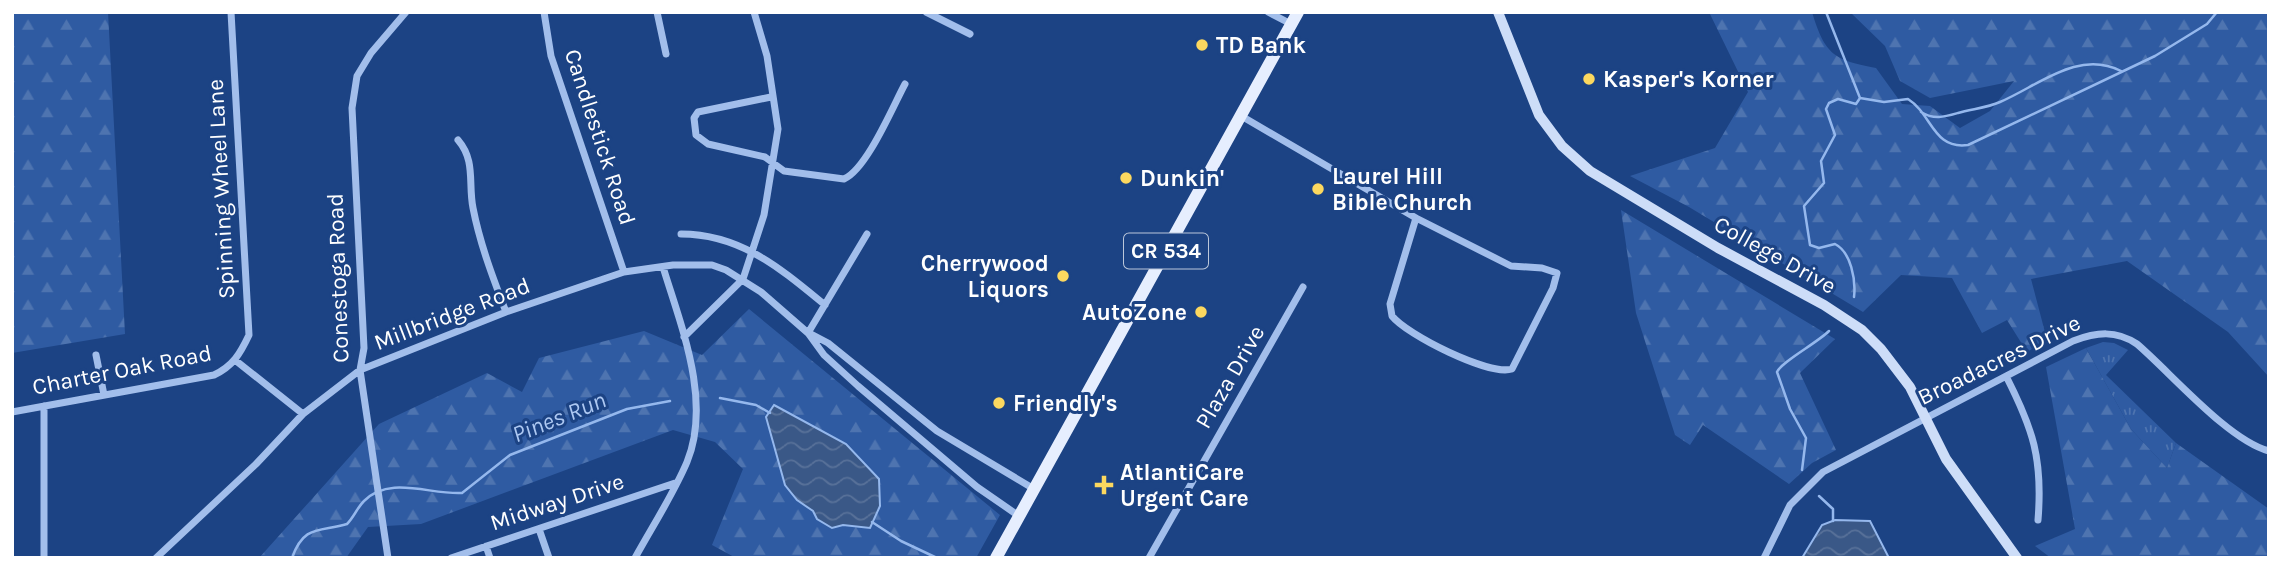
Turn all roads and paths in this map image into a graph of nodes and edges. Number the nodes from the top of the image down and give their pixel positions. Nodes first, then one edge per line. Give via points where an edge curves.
1 (231, 12) edge
2 (406, 12) edge
3 (544, 12) edge
4 (657, 12) edge
5 (754, 12) edge
6 (926, 12) edge
7 (1268, 12) edge
8 (1498, 12) edge
9 (1295, 18) edge
10 (970, 34) dead end
11 (666, 54) dead end
12 (905, 83) dead end
13 (771, 97) junction
14 (1242, 117) junction
15 (458, 140) dead end
16 (773, 163) junction
17 (1416, 218) junction
18 (681, 234) dead end
19 (867, 234) dead end
20 (753, 250) junction
21 (663, 267) junction
22 (624, 272) junction
23 (743, 279) junction
24 (1303, 287) dead end
25 (825, 305) junction
26 (506, 312) junction
27 (808, 333) junction
28 (684, 337) junction
29 (96, 355) dead end
30 (236, 360) junction
31 (360, 370) junction
32 (2006, 376) junction
33 (104, 395) junction
34 (44, 406) junction
35 (12, 412) edge
36 (303, 414) junction
37 (1925, 418) junction
38 (2269, 451) edge
39 (676, 482) junction
40 (1034, 489) junction
41 (1019, 516) junction
42 (2038, 520) dead end
43 (539, 529) junction
44 (486, 546) junction
45 (456, 557) edge
46 (44, 558) edge
47 (156, 558) edge
48 (387, 558) edge
49 (489, 558) edge
50 (549, 558) edge
51 (635, 558) edge
52 (996, 558) edge
53 (1149, 558) edge
54 (1764, 558) edge
55 (2017, 558) edge

1 - 30 street, Spinning Wheel Lane via 249,335
2 - 31 street, Conestoga Road via 356,76 352,108 364,348
3 - 22 street, Candlestick Road via 551,56
4 - 11 street
5 - 13 street via 767,56
6 - 10 street
7 - 9 street
8 - 37 main road, College Drive via 1539,115 1562,146 1590,171 1862,330 1910,387
9 - 14 main road, CR 534
12 - 16 street via 851,176 784,171
13 - 16 street via 778,129
13 - 16 street via 714,106 698,112 694,123 700,140
14 - 17 street
14 - 40 main road, CR 534
15 - 26 street via 471,166 472,206 483,251
16 - 20 street
17 - 17 street via 1511,266 1557,273 1512,369 1491,370 1410,331 1392,316 1390,304
18 - 20 street via 710,235
19 - 25 street
20 - 23 street
20 - 25 street
21 - 22 street, Millbridge Road
21 - 23 street, Millbridge Road via 712,265
21 - 28 street
22 - 26 street, Millbridge Road
23 - 27 street, Millbridge Road
23 - 28 street
24 - 53 street, Plaza Drive
25 - 27 street
26 - 31 street, Millbridge Road
27 - 40 street, Millbridge Road via 828,342 937,431
27 - 41 street, Millbridge Road via 858,386
28 - 39 street via 696,396 695,427 688,461
29 - 33 street
30 - 33 street, Charter Oak Road via 214,374
30 - 36 street
31 - 36 street, Millbridge Road
31 - 48 street, Conestoga Road
32 - 37 street, Broadacres Drive
32 - 38 street, Broadacres Drive via 2088,335 2124,336 2227,426
32 - 42 street via 2034,434
33 - 34 street, Charter Oak Road
34 - 35 street, Charter Oak Road
34 - 46 street
36 - 47 street, Millbridge Road
37 - 54 street, Broadacres Drive via 1814,479 1790,505
37 - 55 main road, College Drive via 1946,459
39 - 43 street, Midway Drive
39 - 51 street
40 - 41 main road, CR 534
41 - 52 main road, CR 534
43 - 44 street, Midway Drive
43 - 50 street
44 - 45 street, Midway Drive
44 - 49 street

